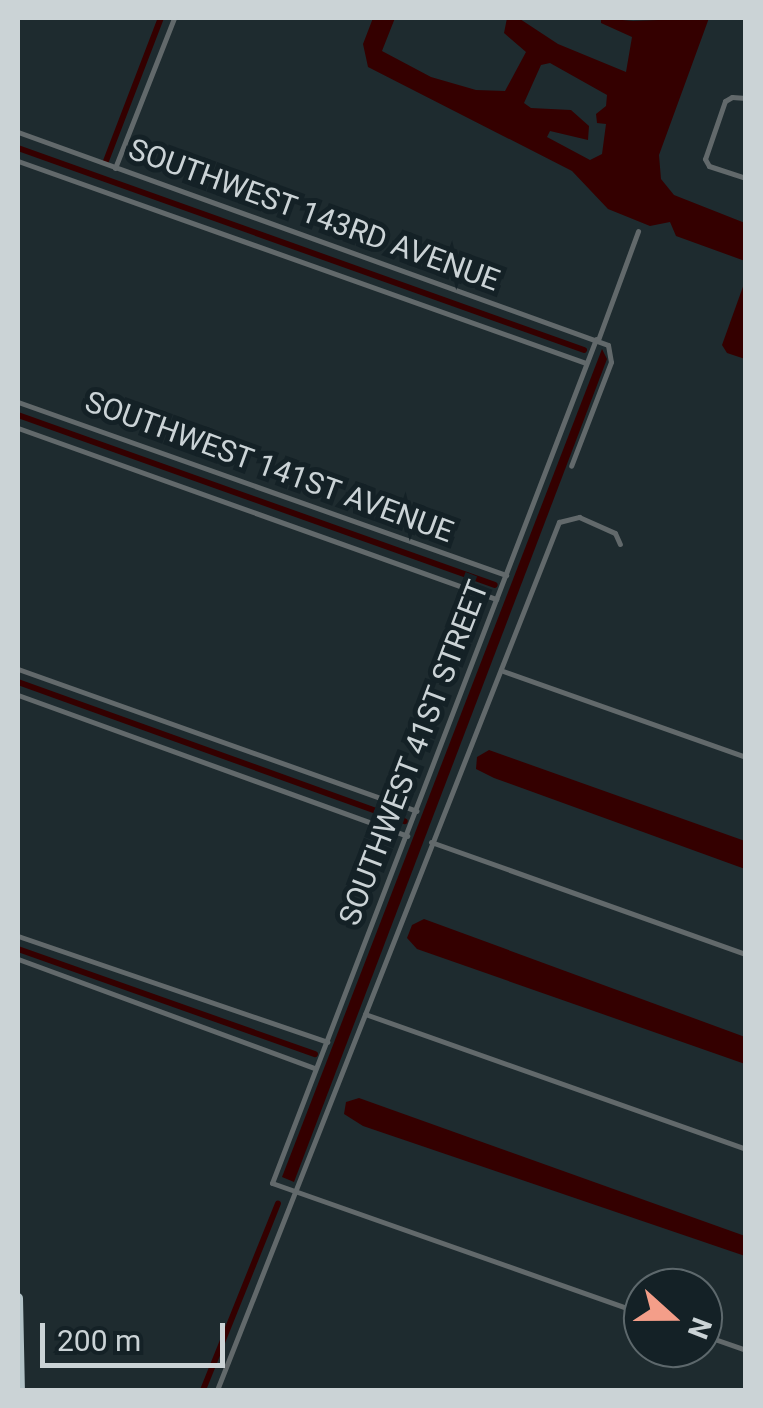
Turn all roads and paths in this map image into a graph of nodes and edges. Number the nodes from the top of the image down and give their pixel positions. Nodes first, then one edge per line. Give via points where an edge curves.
1 (174, 18) edge
2 (746, 98) edge
3 (18, 132) edge
4 (18, 161) edge
5 (115, 168) junction
6 (746, 178) edge
7 (638, 232) dead end
8 (597, 340) junction
9 (586, 364) junction
10 (18, 402) edge
11 (18, 428) edge
12 (571, 466) dead end
13 (620, 544) dead end
14 (506, 575) junction
15 (496, 599) junction
16 (18, 670) edge
17 (502, 671) junction
18 (18, 696) edge
19 (746, 758) edge
20 (416, 811) junction
21 (407, 836) junction
22 (431, 842) junction
23 (18, 936) edge
24 (746, 954) edge
25 (18, 960) edge
26 (365, 1014) junction
27 (327, 1042) junction
28 (316, 1068) junction
29 (746, 1150) edge
30 (296, 1191) junction
31 (18, 1298) edge
32 (623, 1307) edge
33 (20, 1390) edge
34 (217, 1390) edge

1 - 5 street
2 - 6 street via 726,102 705,160
3 - 5 street, SOUTHWEST 143RD AVENUE
4 - 9 street, SOUTHWEST 143RD AVENUE
5 - 8 street, SOUTHWEST 143RD AVENUE
7 - 8 street, SOUTHWEST 41ST STREET
8 - 9 street, SOUTHWEST 41ST STREET
8 - 12 street via 611,349 611,362
9 - 14 street, SOUTHWEST 41ST STREET
10 - 14 street, SOUTHWEST 141ST AVENUE
11 - 15 street, SOUTHWEST 141ST AVENUE
13 - 17 street via 615,532 569,517 559,522
14 - 15 street, SOUTHWEST 41ST STREET
15 - 20 street, SOUTHWEST 41ST STREET
16 - 20 street
17 - 19 street
17 - 22 street
18 - 21 street
20 - 21 street, SOUTHWEST 41ST STREET
21 - 27 street, SOUTHWEST 41ST STREET
22 - 24 street
22 - 26 street
23 - 27 street
25 - 28 street
26 - 29 street
26 - 30 street
27 - 28 street, SOUTHWEST 41ST STREET
28 - 30 street, SOUTHWEST 41ST STREET via 272,1183
30 - 32 street
30 - 34 street
31 - 33 highway

